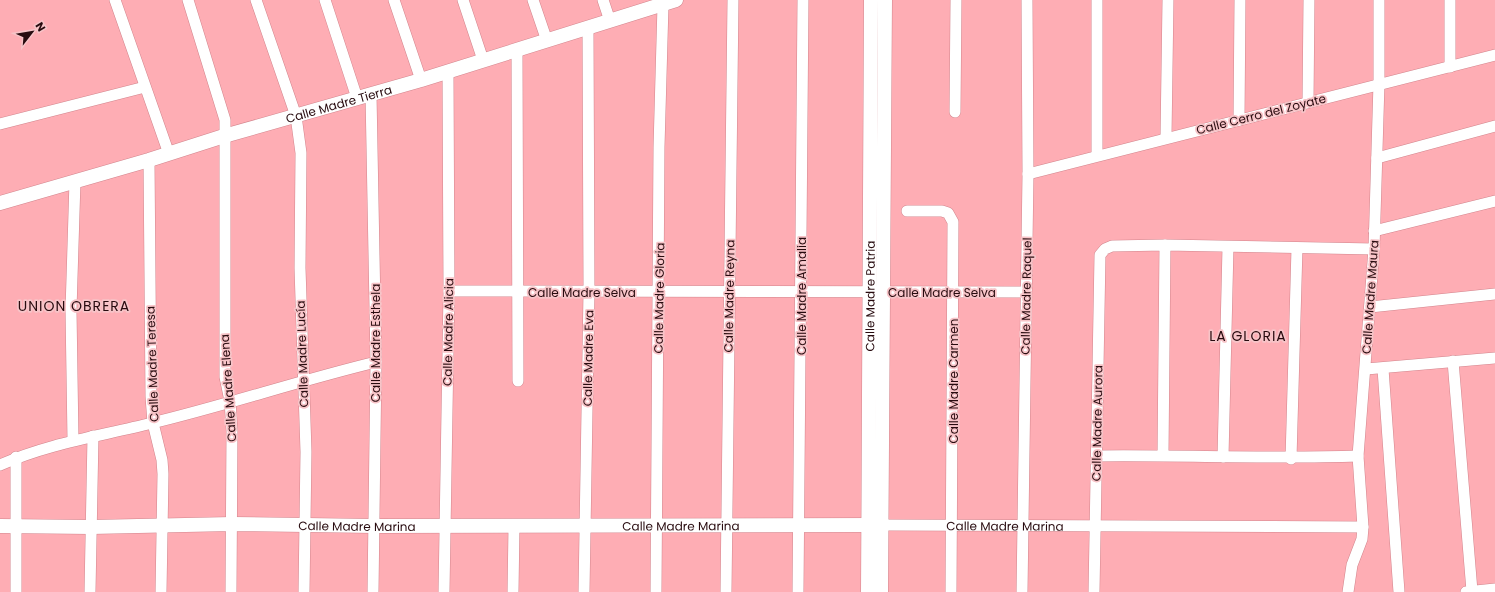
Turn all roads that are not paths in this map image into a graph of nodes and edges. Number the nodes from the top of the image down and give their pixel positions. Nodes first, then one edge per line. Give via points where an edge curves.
1 (115, 0) edge
2 (188, 0) edge
3 (256, 0) edge
4 (325, 0) edge
5 (394, 0) edge
6 (463, 0) edge
7 (533, 0) edge
8 (603, 0) edge
9 (733, 0) edge
10 (803, 0) edge
11 (871, 0) edge
12 (885, 0) edge
13 (956, 0) edge
14 (1027, 0) edge
15 (1097, 0) edge
16 (1168, 0) edge
17 (1240, 0) edge
18 (1309, 0) edge
19 (1379, 0) edge
20 (1450, 0) edge
21 (670, 2) edge
22 (610, 21) junction
23 (588, 28) junction
24 (548, 41) junction
25 (517, 50) junction
26 (1495, 55) edge
27 (483, 60) junction
28 (1450, 67) junction
29 (448, 72) junction
30 (421, 80) junction
31 (1379, 83) junction
32 (145, 88) junction
33 (371, 94) junction
34 (357, 98) junction
35 (1308, 102) junction
36 (955, 112) dead end
37 (296, 116) junction
38 (1239, 120) junction
39 (0, 124) edge
40 (1495, 126) edge
41 (224, 136) junction
42 (1166, 137) junction
43 (169, 154) junction
44 (1097, 155) junction
45 (1377, 158) junction
46 (149, 160) junction
47 (1028, 174) junction
48 (75, 181) junction
49 (1495, 201) edge
50 (0, 203) edge
51 (907, 211) dead end
52 (1374, 231) junction
53 (1165, 245) junction
54 (1228, 247) junction
55 (1297, 248) junction
56 (1374, 249) junction
57 (449, 291) junction
58 (589, 291) junction
59 (869, 291) junction
60 (518, 292) junction
61 (659, 292) junction
62 (729, 292) junction
63 (801, 292) junction
64 (884, 292) junction
65 (954, 292) junction
66 (1026, 292) junction
67 (1495, 294) edge
68 (1370, 307) junction
69 (1495, 358) edge
70 (1453, 361) junction
71 (376, 362) junction
72 (1366, 369) junction
73 (1383, 369) junction
74 (302, 381) junction
75 (518, 381) dead end
76 (230, 401) junction
77 (153, 423) junction
78 (93, 436) junction
79 (73, 440) junction
80 (1163, 455) junction
81 (1096, 456) junction
82 (1358, 456) junction
83 (16, 457) junction
84 (1223, 457) junction
85 (1291, 458) junction
86 (0, 465) edge
87 (232, 524) junction
88 (305, 524) junction
89 (16, 525) junction
90 (657, 525) junction
91 (867, 525) junction
92 (882, 525) junction
93 (952, 525) junction
94 (1023, 525) junction
95 (1095, 525) junction
96 (0, 526) edge
97 (162, 526) junction
98 (374, 526) junction
99 (445, 526) junction
100 (514, 526) junction
101 (585, 526) junction
102 (728, 526) junction
103 (799, 526) junction
104 (91, 527) junction
105 (1363, 527) junction
106 (1495, 589) edge
107 (16, 592) edge
108 (90, 592) edge
109 (161, 592) edge
110 (231, 592) edge
111 (304, 592) edge
112 (373, 592) edge
113 (444, 592) edge
114 (513, 592) edge
115 (584, 592) edge
116 (656, 592) edge
117 (726, 592) edge
118 (798, 592) edge
119 (868, 592) edge
120 (881, 592) edge
121 (951, 592) edge
122 (1022, 592) edge
123 (1094, 592) edge
124 (1348, 592) edge
125 (1399, 592) edge
126 (1468, 592) edge

1 - 32 street
2 - 41 street, Calle Madre Elena via 221,104 225,120
3 - 37 street, Calle Madre Lucía
4 - 34 street
5 - 30 street
6 - 27 street
7 - 24 street
8 - 22 street
9 - 62 street, Calle Madre Reyna
10 - 63 street, Calle Madre Amalia
11 - 59 street, Calle Madre Patria
12 - 64 street, Calle Madre Patria
13 - 36 street
14 - 47 street, Calle Madre Raquel
15 - 44 street
16 - 42 street
17 - 38 street
18 - 35 street
19 - 31 street, Calle Madre Maura
20 - 28 street
21 - 22 street, Calle Madre Tierra
21 - 61 street, Calle Madre Gloria
22 - 23 street, Calle Madre Tierra
23 - 24 street, Calle Madre Tierra
23 - 58 street, Calle Madre Eva
24 - 25 street, Calle Madre Tierra
25 - 27 street, Calle Madre Tierra
25 - 60 street
26 - 28 street, Calle Cerro del Zoyate
27 - 29 street, Calle Madre Tierra
28 - 31 street, Calle Cerro del Zoyate
29 - 30 street, Calle Madre Tierra
29 - 57 street, Calle Madre Alicia
30 - 33 street, Calle Madre Tierra
31 - 35 street, Calle Cerro del Zoyate
31 - 45 street, Calle Madre Maura
32 - 39 street
32 - 43 street
33 - 34 street, Calle Madre Tierra
33 - 71 street, Calle Madre Esthela
34 - 37 street, Calle Madre Tierra
35 - 38 street, Calle Cerro del Zoyate
37 - 41 street, Calle Madre Tierra
37 - 74 street, Calle Madre Lucía via 301,182
38 - 42 street, Calle Cerro del Zoyate
40 - 45 street
41 - 43 street, Calle Madre Tierra
41 - 76 street, Calle Madre Elena via 225,377
42 - 44 street, Calle Cerro del Zoyate
43 - 46 street, Calle Madre Tierra
44 - 47 street, Calle Cerro del Zoyate
45 - 52 street, Calle Madre Maura
46 - 48 street, Calle Madre Tierra
46 - 77 street, Calle Madre Teresa
47 - 66 street, Calle Madre Raquel
48 - 50 street, Calle Madre Tierra
48 - 79 street via 71,310
49 - 52 street
51 - 65 street, Calle Madre Carmen via 942,211 952,217
52 - 56 street, Calle Madre Maura
53 - 54 street
53 - 80 street
53 - 81 street, Calle Madre Aurora via 1112,246 1100,255
54 - 55 street
54 - 84 street
55 - 56 street
55 - 85 street
56 - 68 street, Calle Madre Maura
57 - 60 street, Calle Madre Selva
57 - 99 street, Calle Madre Alicia
58 - 60 street, Calle Madre Selva
58 - 61 street, Calle Madre Selva
58 - 101 street, Calle Madre Eva
59 - 63 street, Calle Madre Selva
59 - 64 street, Calle Madre Selva
59 - 91 street, Calle Madre Patria
60 - 75 street
61 - 62 street, Calle Madre Selva
61 - 90 street, Calle Madre Gloria
62 - 63 street, Calle Madre Selva
62 - 102 street, Calle Madre Reyna
63 - 103 street, Calle Madre Amalia
64 - 65 street, Calle Madre Selva
64 - 92 street, Calle Madre Patria
65 - 66 street, Calle Madre Selva
65 - 93 street, Calle Madre Carmen
66 - 94 street, Calle Madre Raquel
67 - 68 street
68 - 72 street, Calle Madre Maura
69 - 70 street
70 - 73 street
70 - 126 street
71 - 74 street
71 - 98 street, Calle Madre Esthela
72 - 73 street
72 - 82 street, Calle Madre Maura
73 - 125 street
74 - 76 street
74 - 88 street, Calle Madre Lucía via 306,452
76 - 77 street
76 - 87 street, Calle Madre Elena
77 - 78 street
77 - 97 street, Calle Madre Teresa via 162,460
78 - 79 street
78 - 104 street
79 - 83 street
80 - 81 street
80 - 84 street
81 - 95 street, Calle Madre Aurora
82 - 85 street
82 - 105 street, Calle Madre Maura
83 - 86 street
83 - 89 street
84 - 85 street
87 - 88 street, Calle Madre Marina
87 - 97 street, Calle Madre Marina
87 - 110 street, Calle Madre Elena
88 - 98 street, Calle Madre Marina
88 - 111 street, Calle Madre Lucía
89 - 96 street, Calle Madre Marina
89 - 104 street, Calle Madre Marina
89 - 107 street
90 - 101 street, Calle Madre Marina
90 - 102 street, Calle Madre Marina
90 - 116 street, Calle Madre Gloria
91 - 92 street, Calle Madre Marina
91 - 103 street, Calle Madre Marina
91 - 119 street, Calle Madre Patria
92 - 93 street, Calle Madre Marina
92 - 120 street, Calle Madre Patria
93 - 94 street, Calle Madre Marina
93 - 121 street, Calle Madre Carmen
94 - 95 street, Calle Madre Marina
94 - 122 street, Calle Madre Raquel
95 - 105 street, Calle Madre Marina
95 - 123 street, Calle Madre Aurora
97 - 104 street, Calle Madre Marina
97 - 109 street, Calle Madre Teresa
98 - 99 street, Calle Madre Marina
98 - 112 street, Calle Madre Esthela
99 - 100 street, Calle Madre Marina
99 - 113 street, Calle Madre Alicia
100 - 101 street, Calle Madre Marina
100 - 114 street
101 - 115 street, Calle Madre Eva
102 - 103 street, Calle Madre Marina
102 - 117 street, Calle Madre Reyna
103 - 118 street, Calle Madre Amalia
104 - 108 street
105 - 124 street, Calle Madre Maura via 1362,539 1352,565
106 - 126 street

